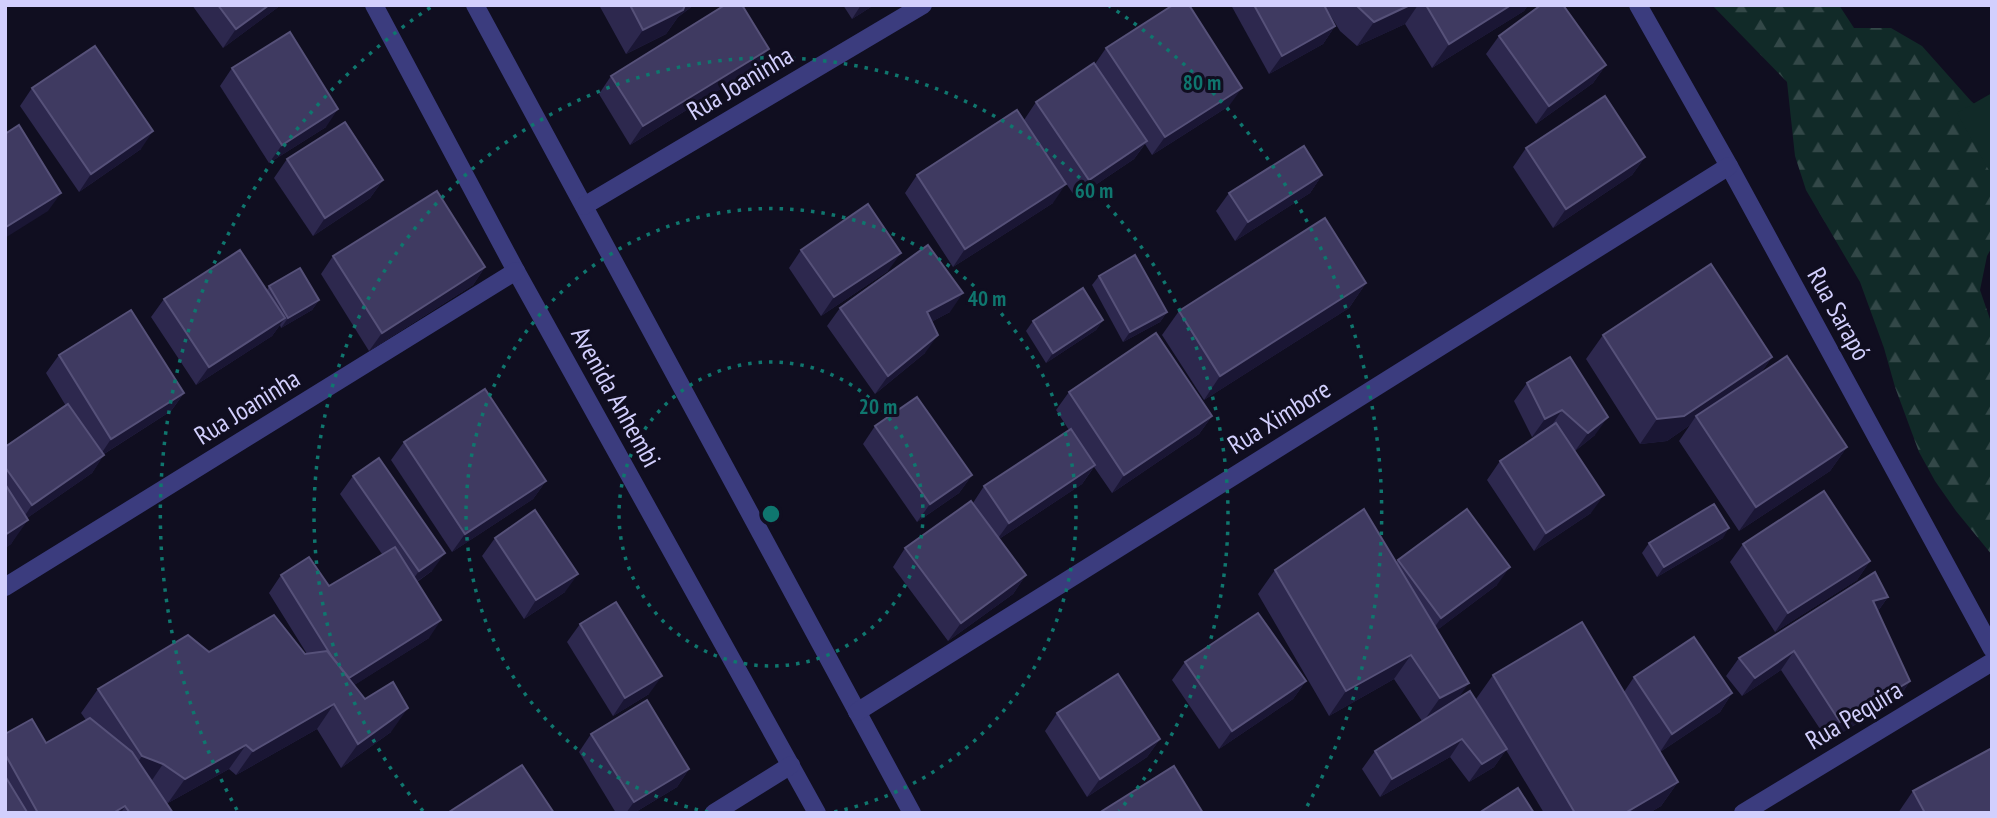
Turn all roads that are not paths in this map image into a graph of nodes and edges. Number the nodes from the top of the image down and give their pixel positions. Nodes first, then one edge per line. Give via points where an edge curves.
1 (374, 5) edge
2 (475, 5) edge
3 (923, 5) edge
4 (1638, 5) edge
5 (1730, 166) junction
6 (584, 206) junction
7 (516, 271) junction
8 (5, 587) edge
9 (1992, 649) edge
10 (1992, 662) edge
11 (857, 712) junction
12 (791, 765) junction
13 (714, 813) edge
14 (817, 813) edge
15 (912, 813) edge
16 (1743, 813) edge

1 - 7 street, Avenida Anhembi
2 - 6 street
3 - 6 street, Rua Joaninha
4 - 5 street, Rua Sarapó
5 - 9 street, Rua Sarapó
5 - 11 street, Rua Ximbore
6 - 11 street
7 - 8 street, Rua Joaninha
7 - 12 street, Avenida Anhembi
10 - 16 street, Rua Pequira
11 - 15 street
12 - 13 street
12 - 14 street, Avenida Anhembi

